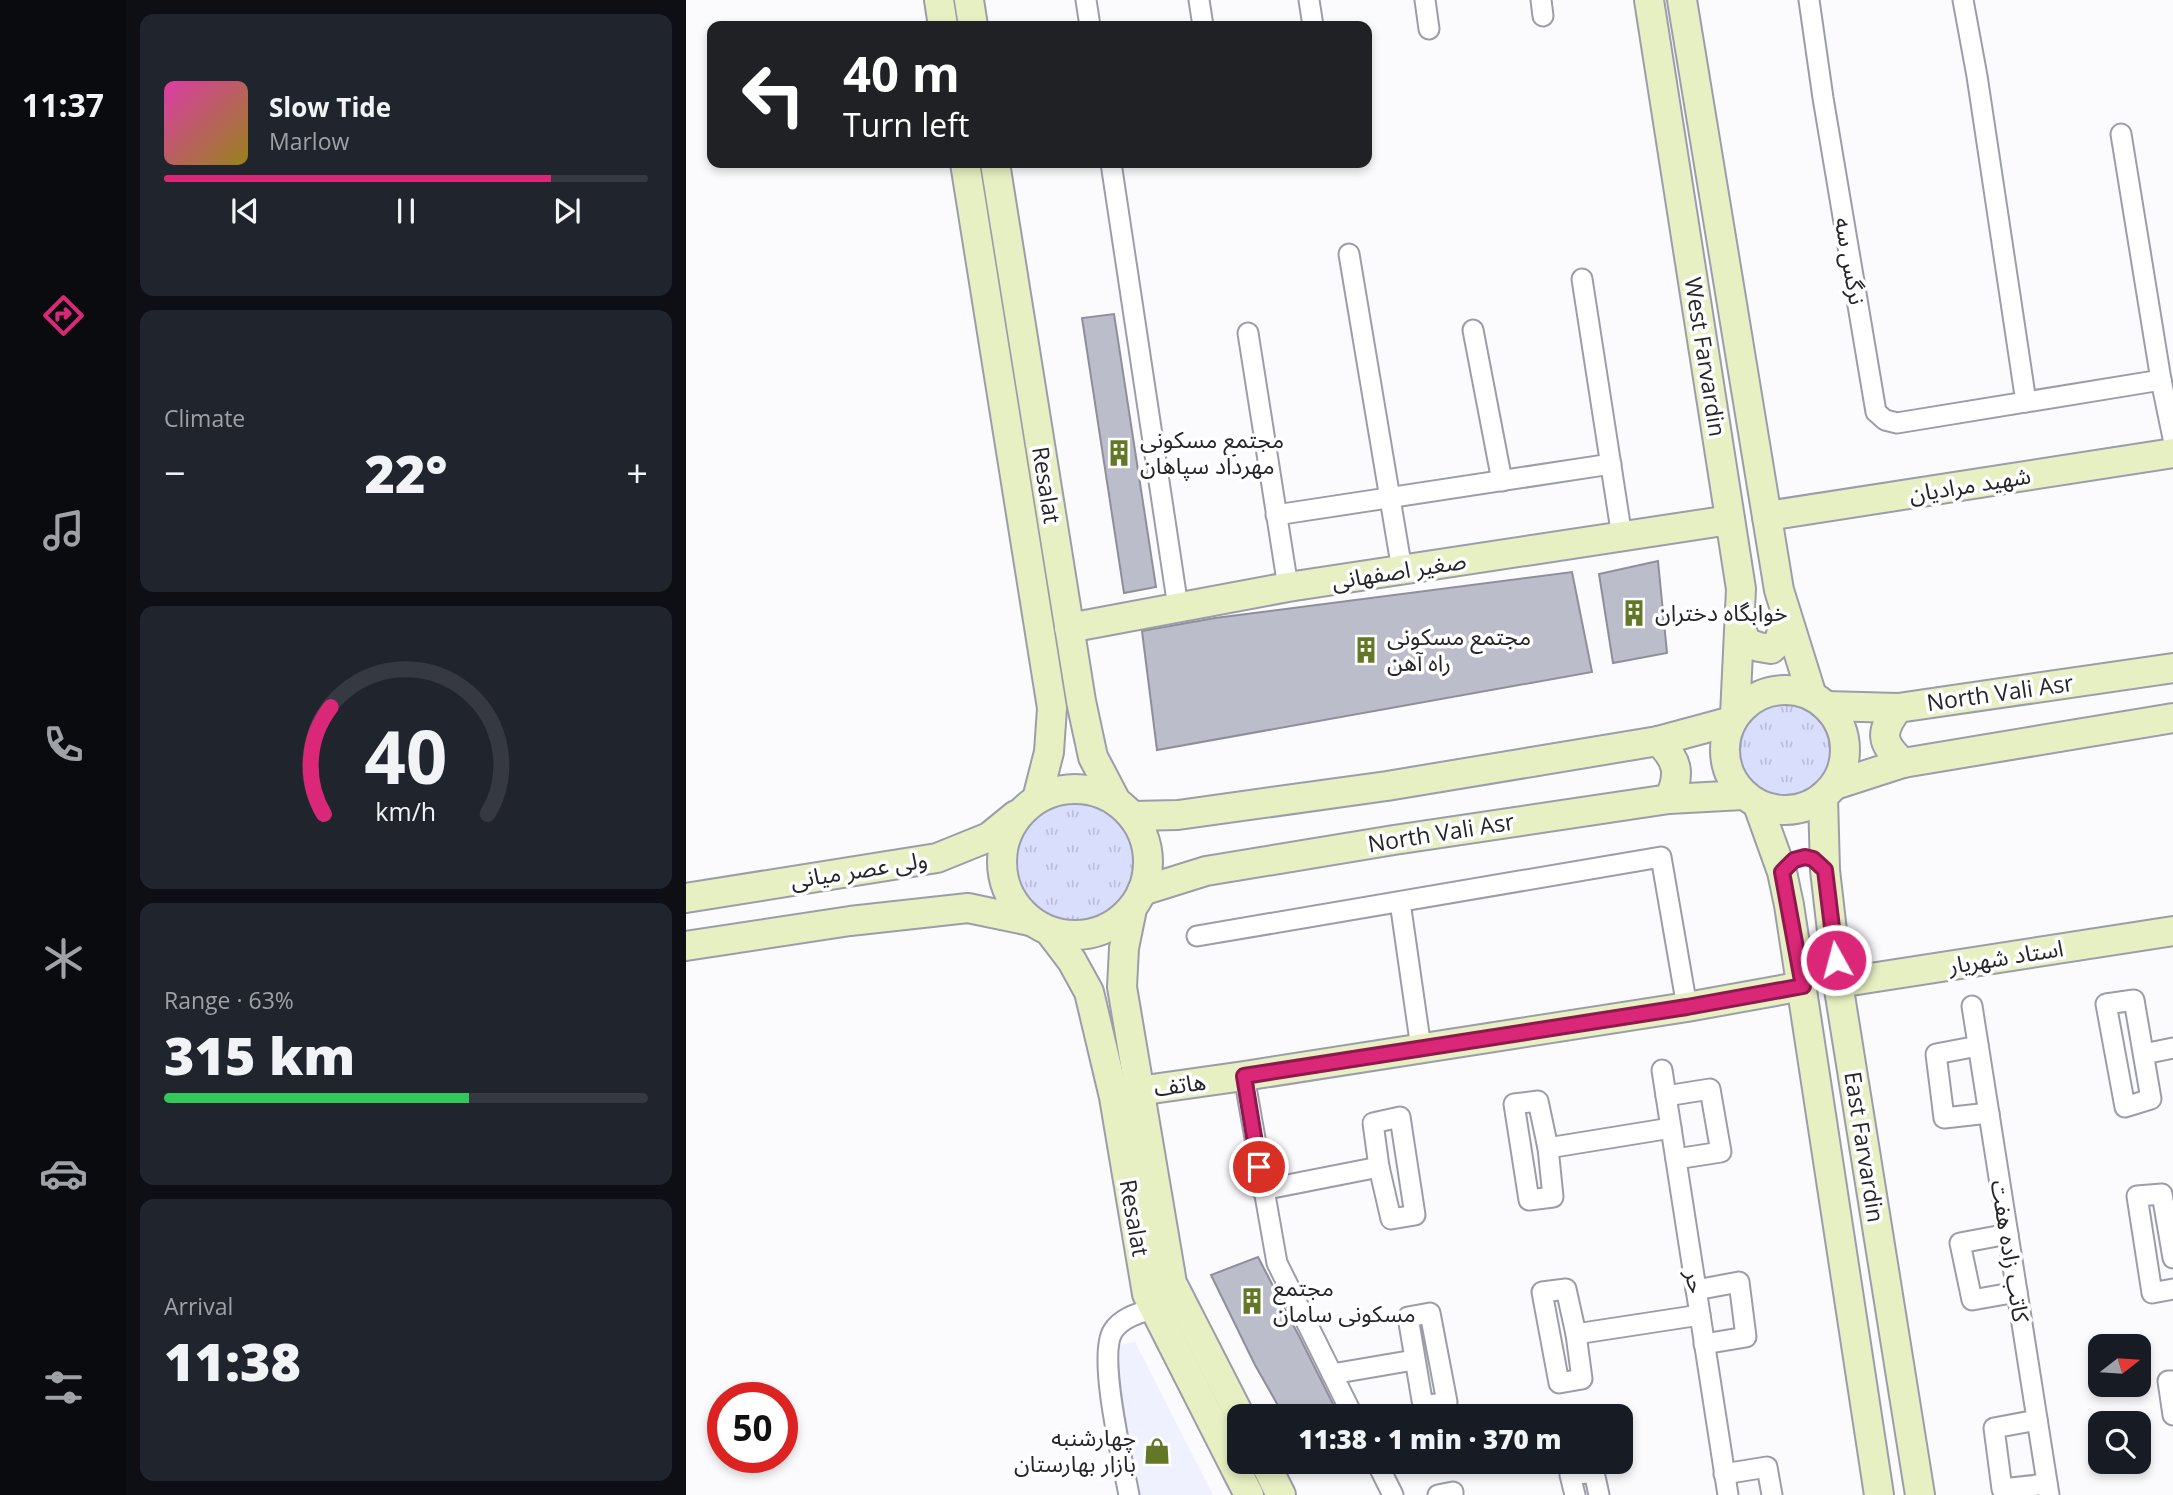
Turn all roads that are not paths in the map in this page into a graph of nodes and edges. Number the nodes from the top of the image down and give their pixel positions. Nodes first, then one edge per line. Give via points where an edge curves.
1 (939, 0) edge
2 (969, 0) edge
3 (1086, 0) edge
4 (1199, 0) edge
5 (1309, 0) edge
6 (1425, 0) edge
7 (1649, 0) edge
8 (1682, 0) edge
9 (1809, 0) edge
10 (1963, 0) edge
11 (942, 21) edge
12 (972, 21) edge
13 (1089, 21) edge
14 (1202, 21) edge
15 (1312, 21) edge
16 (1429, 29) dead end
17 (1702, 127) junction
18 (1671, 133) junction
19 (2121, 134) dead end
20 (966, 168) edge
21 (996, 168) edge
22 (1112, 168) edge
23 (1349, 254) dead end
24 (1582, 279) dead end
25 (1473, 330) dead end
26 (1248, 333) dead end
27 (2161, 380) junction
28 (2026, 402) junction
29 (2173, 438) edge
30 (2173, 453) edge
31 (1611, 464) junction
32 (1502, 481) junction
33 (1391, 498) junction
34 (1276, 515) junction
35 (1767, 516) junction
36 (1730, 520) junction
37 (1622, 537) junction
38 (1402, 570) junction
39 (1288, 587) junction
40 (1178, 607) junction
41 (1786, 614) junction
42 (1069, 628) junction
43 (1741, 629) junction
44 (2173, 668) edge
45 (1819, 701) junction
46 (1898, 708) junction
47 (1734, 718) junction
48 (2173, 718) edge
49 (1657, 741) junction
50 (1903, 763) junction
51 (1829, 792) junction
52 (1669, 799) junction
53 (1750, 800) junction
54 (1029, 805) junction
55 (1124, 809) junction
56 (1825, 870) junction
57 (1782, 872) junction
58 (686, 898) edge
59 (1137, 900) junction
60 (1400, 902) junction
61 (1040, 926) junction
62 (2173, 931) edge
63 (1197, 936) dead end
64 (686, 946) edge
65 (1838, 982) junction
66 (1803, 986) junction
67 (1972, 1006) dead end
68 (1687, 1007) junction
69 (1978, 1046) junction
70 (1421, 1048) junction
71 (2173, 1048) edge
72 (2144, 1054) junction
73 (1662, 1070) dead end
74 (1244, 1076) junction
75 (1138, 1091) junction
76 (1666, 1096) junction
77 (1989, 1113) junction
78 (1671, 1128) junction
79 (1548, 1148) junction
80 (1676, 1159) junction
81 (1379, 1167) junction
82 (1262, 1190) junction
83 (2008, 1234) junction
84 (2172, 1245) edge
85 (2173, 1289) edge
86 (1696, 1290) junction
87 (2017, 1292) junction
88 (1154, 1308) junction
89 (1700, 1315) junction
90 (1576, 1334) dead end
91 (1704, 1344) junction
92 (1414, 1360) dead end
93 (1332, 1374) junction
94 (2173, 1381) edge
95 (1234, 1404) edge
96 (1347, 1404) edge
97 (2173, 1415) edge
98 (2037, 1420) junction
99 (1270, 1474) edge
100 (1382, 1474) edge
101 (1724, 1474) junction
102 (2048, 1490) edge
103 (1129, 1495) edge
104 (1249, 1495) edge
105 (1281, 1495) edge
106 (1393, 1495) edge
107 (1438, 1495) edge
108 (1453, 1495) edge
109 (1574, 1495) edge
110 (1599, 1495) edge
111 (1728, 1495) edge
112 (1772, 1495) edge
113 (1879, 1495) edge
114 (1920, 1495) edge

1 - 11 main road
2 - 12 main road
3 - 13 street
4 - 14 street
5 - 15 street
6 - 16 street
7 - 18 main road, West Farvardin
8 - 17 main road, West Farvardin
9 - 28 street, نرگس سه via 1876,412 1897,423
10 - 28 street
17 - 18 main road
17 - 35 main road, West Farvardin
18 - 36 main road, West Farvardin
19 - 27 street
20 - 54 main road, Resalat via 1052,708 1049,752
21 - 42 main road, Resalat
22 - 40 street
23 - 33 street
24 - 31 street
25 - 32 street
26 - 34 street
27 - 28 street
27 - 29 street
30 - 35 main road, شهید مرادیان
31 - 32 street
31 - 37 street
32 - 33 street
33 - 34 street
33 - 38 street
34 - 39 street
35 - 41 main road, West Farvardin
36 - 37 main road, صغیر اصفهانی
36 - 43 main road, West Farvardin via 1741,589
37 - 38 main road, صغیر اصفهانی
38 - 39 main road, صغیر اصفهانی
39 - 40 main road, صغیر اصفهانی
40 - 42 main road, صغیر اصفهانی
41 - 43 main road via 1779,642 1771,649 1747,643
41 - 45 main road, West Farvardin
42 - 55 main road, Resalat via 1093,757
43 - 47 main road, West Farvardin
44 - 46 main road, North Vali Asr
45 - 46 main road, North Vali Asr
45 - 47 main road via 1796,690 1779,690 1747,703
45 - 51 main road via 1837,720 1844,736 1842,770
46 - 50 main road via 1885,734 1889,750
47 - 49 main road
47 - 53 main road via 1724,748 1726,765 1732,781
48 - 50 main road
49 - 52 main road via 1670,752 1676,767 1676,784
49 - 55 main road via 1178,815
50 - 51 main road
51 - 53 main road via 1808,807 1791,811
51 - 56 main road, East Farvardin
52 - 53 main road, North Vali Asr
52 - 59 main road, North Vali Asr via 1206,871
53 - 57 main road, East Farvardin
54 - 55 main road via 1056,791 1077,789 1097,792
54 - 58 main road, ولی عصر میانی via 989,837 937,858
54 - 61 main road via 1008,832 1002,856 1004,880 1013,902
55 - 59 main road via 1144,839 1148,866
56 - 57 main road via 1805,857
56 - 65 main road, East Farvardin
57 - 66 main road, East Farvardin
59 - 61 main road via 1115,924 1094,934 1072,936
59 - 75 main road, Resalat via 1124,948 1122,987
60 - 63 street
60 - 68 street via 1661,857
60 - 70 street
61 - 64 main road via 968,908 850,920
61 - 88 main road, Resalat via 1072,961 1089,992 1114,1097 1147,1294
62 - 65 main road, استاد شهریار
65 - 114 main road, East Farvardin
66 - 68 main road, هاتف
66 - 113 main road, East Farvardin
67 - 69 street, کاتب زاده هفت
68 - 70 main road, هاتف
69 - 77 street, کاتب زاده هفت
69 - 77 street via 1936,1054 1944,1118
70 - 74 main road, هاتف
71 - 72 street
72 - 72 street via 2134,1000 2106,1004 2125,1107 2151,1099
73 - 76 street, حر
74 - 75 main road, هاتف
74 - 82 street
75 - 95 main road, Resalat via 1172,1283
76 - 78 street, حر
76 - 80 street via 1710,1089 1721,1152
77 - 83 street, کاتب زاده هفت
78 - 79 street
78 - 80 street, حر
79 - 79 street via 1553,1197 1529,1200 1514,1104 1538,1101
80 - 86 street, حر
81 - 81 street via 1391,1219 1415,1215 1400,1117 1373,1123
81 - 82 street
82 - 93 street via 1277,1263
83 - 87 street, کاتب زاده هفت
83 - 87 street via 1960,1243 1972,1300
84 - 85 street via 2162,1194 2137,1196 2152,1293
86 - 89 street, حر
86 - 91 street via 1739,1282 1746,1337
87 - 98 street, کاتب زاده هفت
88 - 103 street via 1127,1318 1112,1331 1107,1355
88 - 104 main road, Resalat
89 - 90 street
89 - 91 street, حر
91 - 101 street, حر
92 - 93 street
93 - 96 street
94 - 97 street via 2168,1381
98 - 102 street, کاتب زاده هفت
98 - 102 street via 1994,1428 2002,1489
99 - 105 main road
100 - 106 street
101 - 111 street, حر
101 - 112 street via 1767,1467
107 - 108 street
109 - 110 street via 1570,1475 1594,1472

